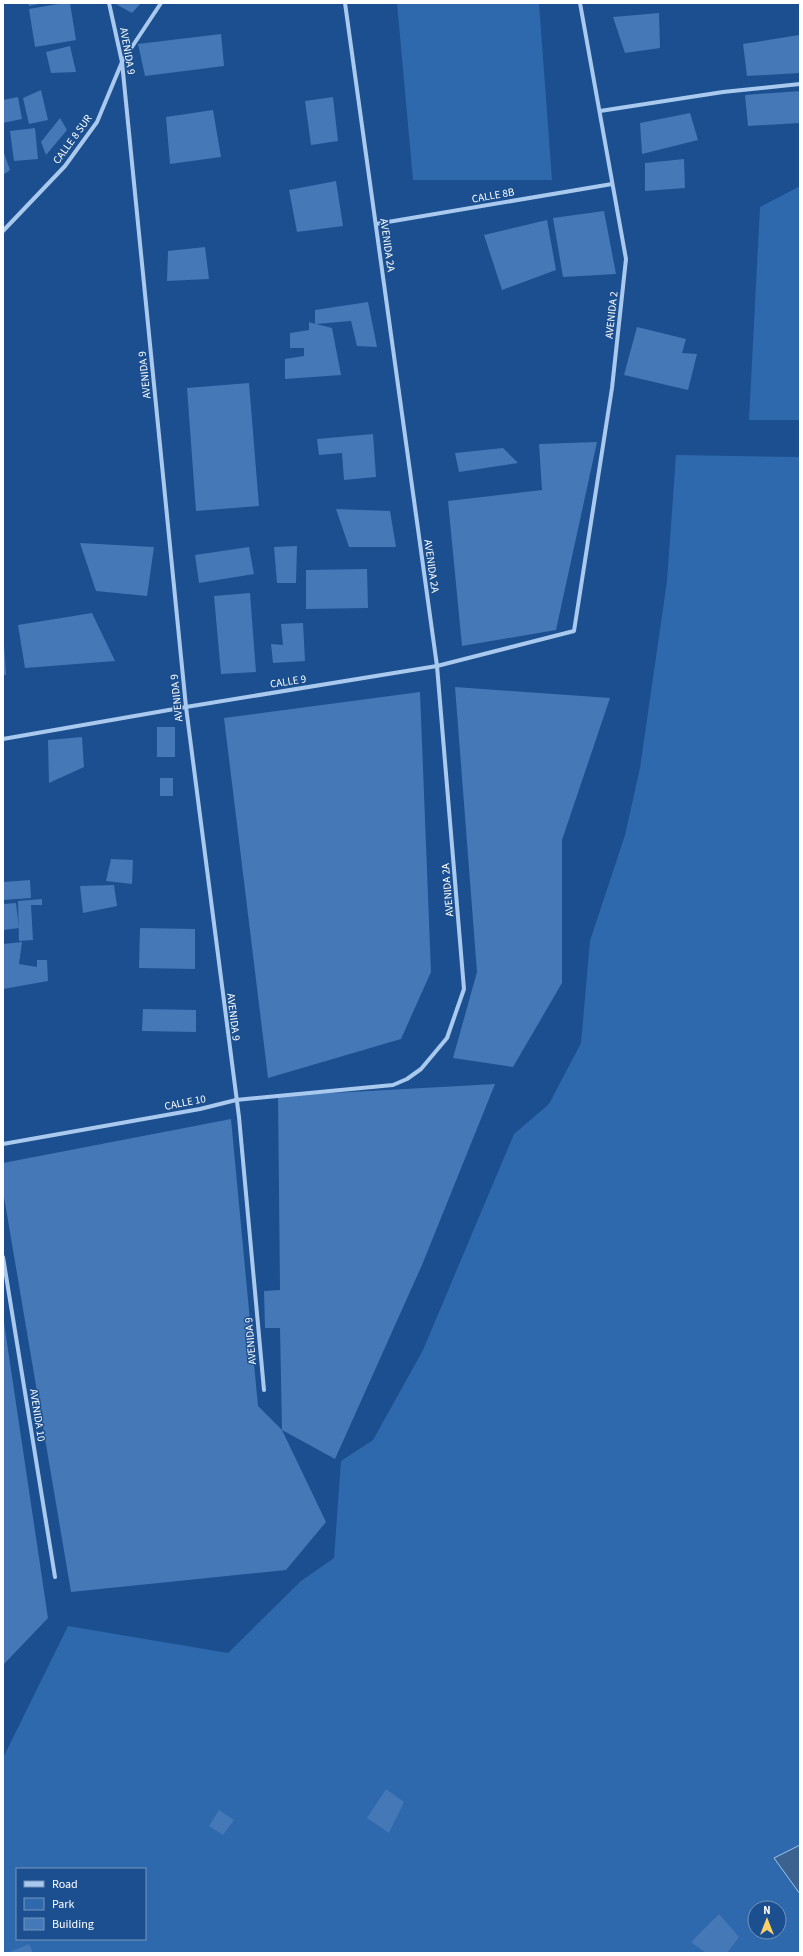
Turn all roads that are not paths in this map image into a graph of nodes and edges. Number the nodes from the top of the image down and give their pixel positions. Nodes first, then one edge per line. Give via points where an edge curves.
1 (109, 3) edge
2 (161, 3) edge
3 (345, 3) edge
4 (580, 3) edge
5 (122, 62) junction
6 (800, 84) edge
7 (600, 111) junction
8 (612, 184) junction
9 (376, 224) junction
10 (3, 232) edge
11 (574, 630) joint
12 (437, 666) junction
13 (186, 707) junction
14 (3, 739) edge
15 (372, 1088) joint
16 (236, 1100) junction
17 (3, 1144) edge
18 (3, 1257) edge
19 (264, 1390) dead end
20 (55, 1577) dead end

1 - 5 street, AVENIDA 9
2 - 5 street, CALLE 8 SUR
3 - 9 street, AVENIDA 2A
4 - 7 street, AVENIDA 2
5 - 10 street, CALLE 8 SUR via 97,122 65,166
5 - 13 street, AVENIDA 9
6 - 7 street via 723,92
7 - 8 street, AVENIDA 2
8 - 9 street, CALLE 8B
8 - 11 street, AVENIDA 2 via 626,259 612,388
9 - 12 street, AVENIDA 2A
11 - 12 street, CALLE 9
12 - 13 street, CALLE 9
12 - 15 street, AVENIDA 2A via 464,989 447,1038 421,1069 393,1085
13 - 14 street, CALLE 9
13 - 16 street, AVENIDA 9
15 - 16 street, CALLE 10
16 - 17 street, CALLE 10 via 200,1109
16 - 19 street, AVENIDA 9
18 - 20 street, AVENIDA 10

